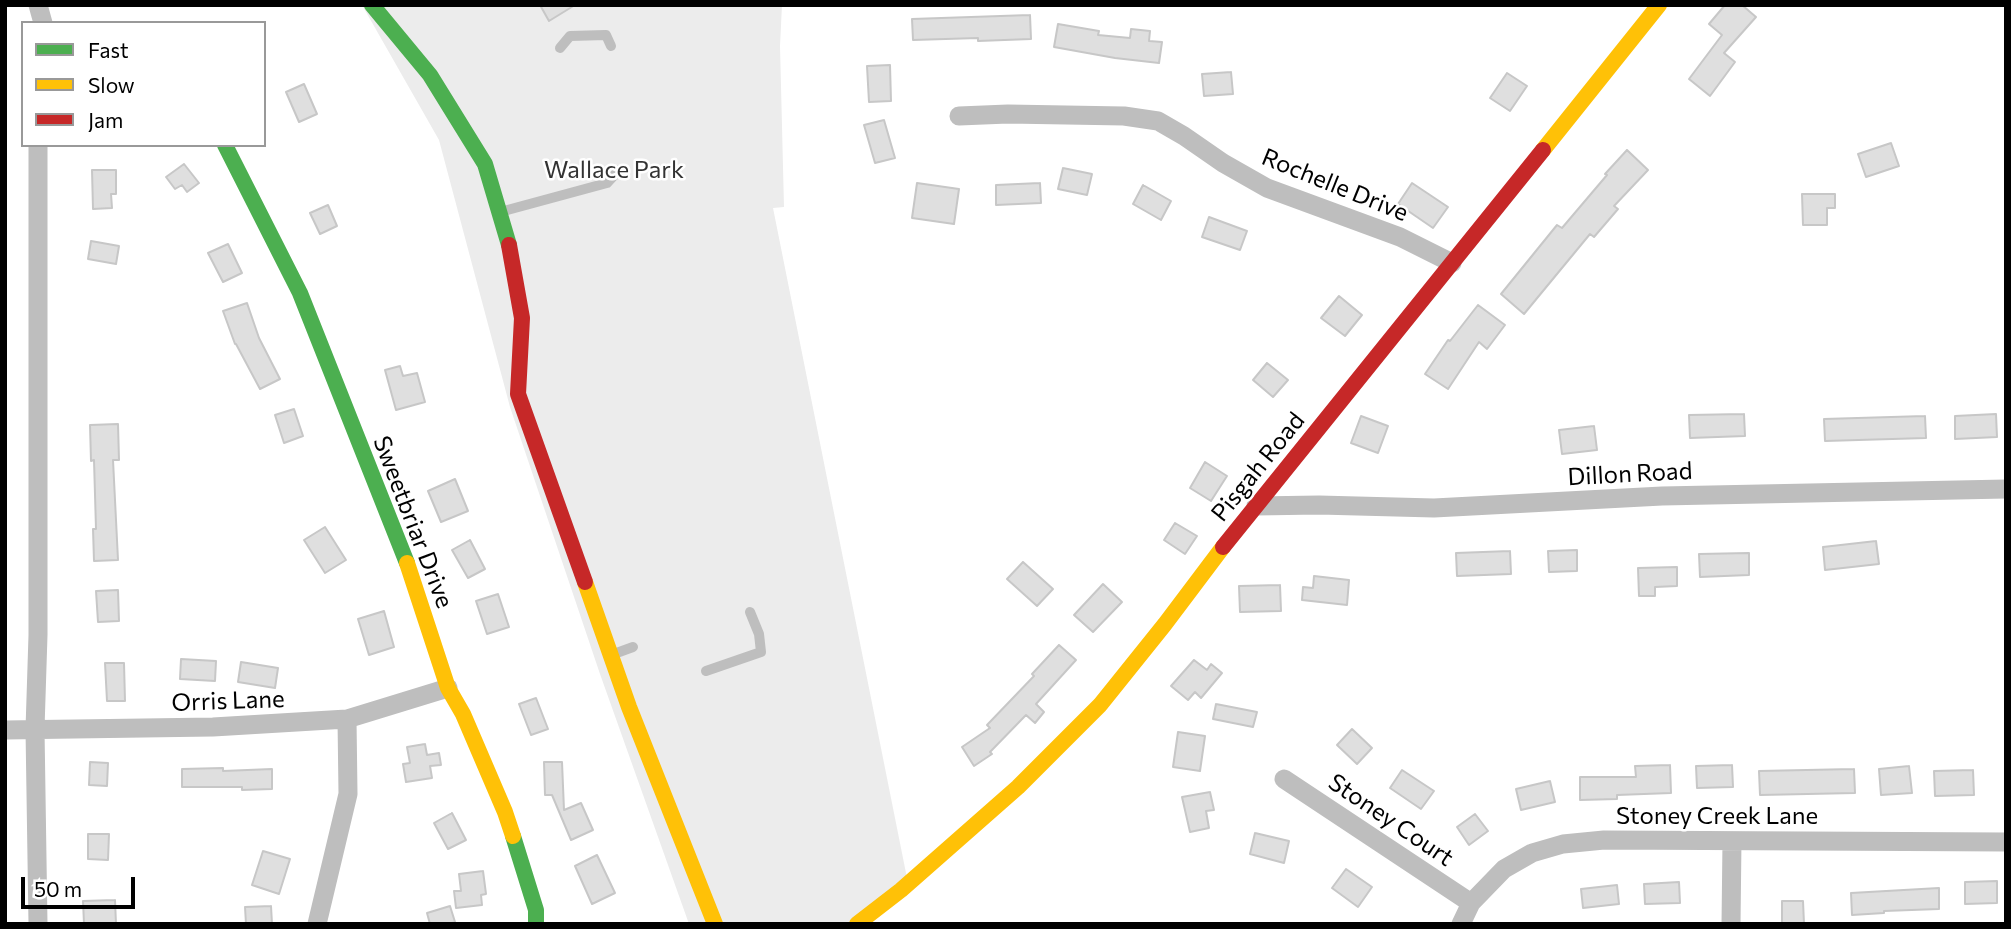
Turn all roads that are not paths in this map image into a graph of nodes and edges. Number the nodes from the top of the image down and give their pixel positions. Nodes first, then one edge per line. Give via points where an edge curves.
1 (372, 5) edge
2 (1659, 5) edge
3 (611, 46) dead end
4 (560, 48) dead end
5 (959, 116) dead end
6 (38, 147) edge
7 (226, 147) edge
8 (619, 170) dead end
9 (499, 212) junction
10 (1452, 263) junction
11 (2006, 489) edge
12 (1256, 506) junction
13 (750, 612) dead end
14 (633, 647) dead end
15 (610, 655) junction
16 (706, 671) dead end
17 (448, 688) junction
18 (348, 719) junction
19 (34, 729) junction
20 (5, 730) edge
21 (1284, 779) dead end
22 (1732, 841) junction
23 (2006, 842) edge
24 (1471, 903) junction
25 (38, 924) edge
26 (317, 924) edge
27 (536, 924) edge
28 (715, 924) edge
29 (858, 924) edge
30 (1461, 924) edge
31 (1731, 924) edge

1 - 9 street via 430,75 485,164
2 - 10 street, Pisgah Road
3 - 4 lane via 606,35 570,36
5 - 10 street, Rochelle Drive via 1124,116 1158,121 1267,188 1400,237
6 - 19 street
7 - 17 street, Sweetbriar Drive via 300,293 413,579
8 - 9 lane via 607,183
9 - 15 street via 522,318 518,394
10 - 12 street, Pisgah Road
11 - 12 street, Dillon Road via 1662,496 1434,508
12 - 29 street, Pisgah Road via 1100,705 1018,787
13 - 16 lane via 761,652
14 - 15 lane
15 - 28 street
17 - 18 street, Orris Lane
17 - 27 street, Sweetbriar Drive via 505,812 536,910
18 - 19 street, Orris Lane via 212,727
18 - 26 street via 348,794
19 - 20 street, Orris Lane
19 - 25 street
21 - 24 street, Stoney Court
22 - 23 street, Stoney Creek Lane
22 - 24 street, Stoney Creek Lane via 1563,844 1532,853 1504,869
22 - 31 street
24 - 30 street, Stoney Creek Lane

